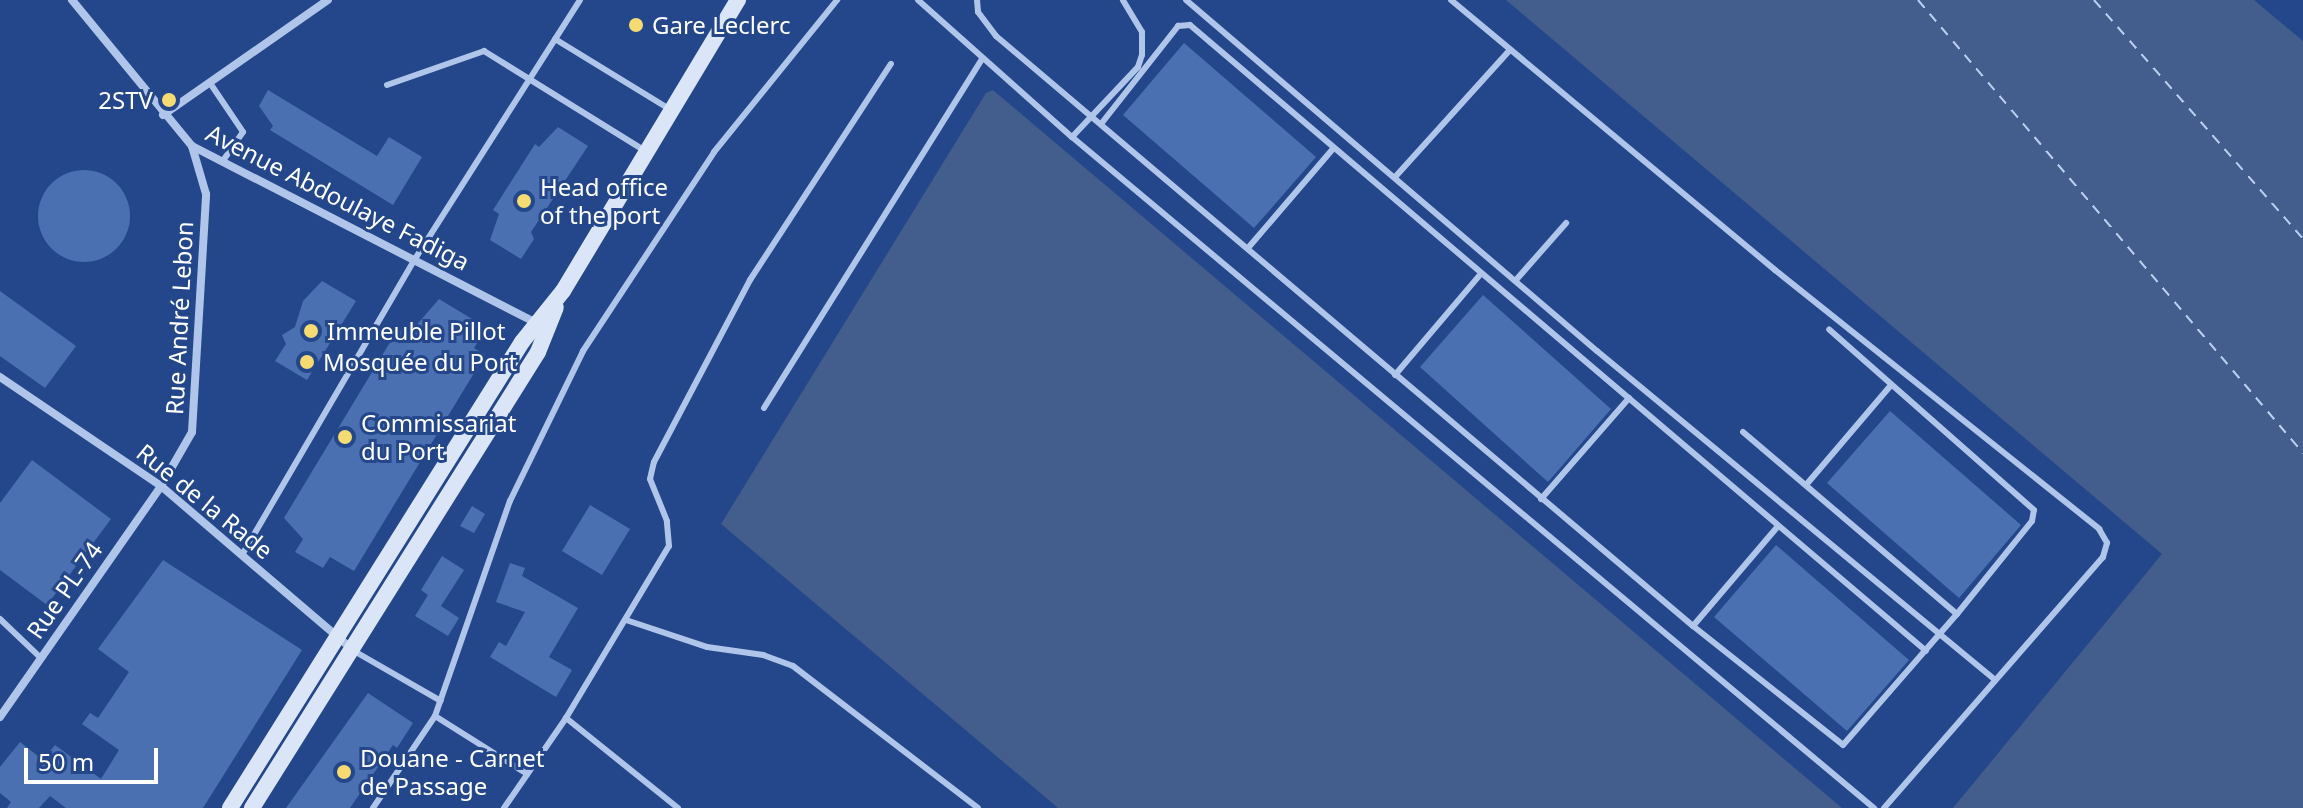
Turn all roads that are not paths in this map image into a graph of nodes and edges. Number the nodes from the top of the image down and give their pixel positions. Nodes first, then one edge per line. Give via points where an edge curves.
1 (72, 0) edge
2 (328, 0) edge
3 (580, 0) edge
4 (738, 0) edge
5 (837, 0) edge
6 (918, 0) edge
7 (977, 0) edge
8 (1123, 0) edge
9 (1186, 0) edge
10 (1451, 0) edge
11 (555, 39) junction
12 (1510, 50) junction
13 (982, 59) junction
14 (891, 64) dead end
15 (530, 77) junction
16 (210, 83) junction
17 (387, 85) dead end
18 (671, 110) junction
19 (163, 115) junction
20 (1101, 124) junction
21 (1072, 137) junction
22 (192, 146) junction
23 (1333, 149) junction
24 (645, 151) junction
25 (223, 161) junction
26 (1396, 176) junction
27 (1566, 223) dead end
28 (1248, 248) junction
29 (415, 259) junction
30 (1479, 276) junction
31 (1516, 280) junction
32 (542, 326) junction
33 (1829, 329) dead end
34 (1395, 375) junction
35 (0, 377) edge
36 (1891, 385) junction
37 (1629, 398) junction
38 (764, 408) dead end
39 (1743, 432) dead end
40 (1806, 485) junction
41 (161, 486) junction
42 (1541, 499) junction
43 (1778, 526) junction
44 (242, 555) junction
45 (1957, 614) junction
46 (0, 619) edge
47 (626, 620) junction
48 (1693, 626) junction
49 (337, 638) junction
50 (354, 651) junction
51 (1926, 651) junction
52 (41, 658) junction
53 (1994, 679) junction
54 (441, 701) junction
55 (435, 716) junction
56 (0, 717) edge
57 (566, 718) junction
58 (527, 774) junction
59 (230, 808) edge
60 (252, 808) edge
61 (373, 808) edge
62 (504, 808) edge
63 (678, 808) edge
64 (978, 808) edge
65 (1874, 808) edge
66 (1884, 808) edge

1 - 19 street, Avenue Abdoulaye Fadiga
2 - 16 street
3 - 11 lane
4 - 18 street
5 - 54 lane via 714,152 583,351 510,501
6 - 13 lane
7 - 20 lane via 978,12 996,36
8 - 21 lane via 1142,32 1138,67
9 - 26 lane
10 - 12 lane
11 - 15 lane
11 - 18 lane
12 - 26 lane
12 - 53 lane via 2099,529 2107,543 2103,557
13 - 21 lane
13 - 38 lane
14 - 47 lane via 750,280 654,462 650,479 667,521 669,546
15 - 17 lane via 484,51
15 - 24 lane
15 - 29 lane
16 - 19 street
16 - 25 lane via 243,132
18 - 24 street
19 - 22 street, Avenue Abdoulaye Fadiga
20 - 23 lane via 1185,23
20 - 28 lane
21 - 65 lane
22 - 25 street, Avenue Abdoulaye Fadiga
22 - 41 street, Rue André Lebon via 206,194 192,432
23 - 28 lane
23 - 30 lane
24 - 32 street
25 - 29 street, Avenue Abdoulaye Fadiga
26 - 31 lane
27 - 31 lane
28 - 34 lane
29 - 32 street, Avenue Abdoulaye Fadiga
29 - 44 lane
30 - 34 lane
30 - 37 lane
31 - 53 lane
32 - 49 street
32 - 50 street
33 - 36 lane
34 - 42 lane
35 - 41 street, Rue de la Rade
36 - 40 lane
36 - 45 lane via 2034,510 2032,521
37 - 42 lane
37 - 43 lane
39 - 40 lane
40 - 45 lane
41 - 44 street, Rue de la Rade
41 - 52 street, Rue PL-74
42 - 48 lane
43 - 48 lane
43 - 51 lane
44 - 49 street, Rue de la Rade
45 - 51 lane
46 - 52 lane
47 - 57 lane
47 - 64 lane via 707,647 763,655 793,666
48 - 51 lane via 1843,745
49 - 50 street, Rue de la Rade
49 - 59 street
50 - 54 lane
50 - 60 street
52 - 56 street, Rue PL-74
53 - 66 lane
54 - 55 lane
55 - 58 lane
55 - 61 lane
57 - 58 lane
57 - 63 lane
58 - 62 lane

